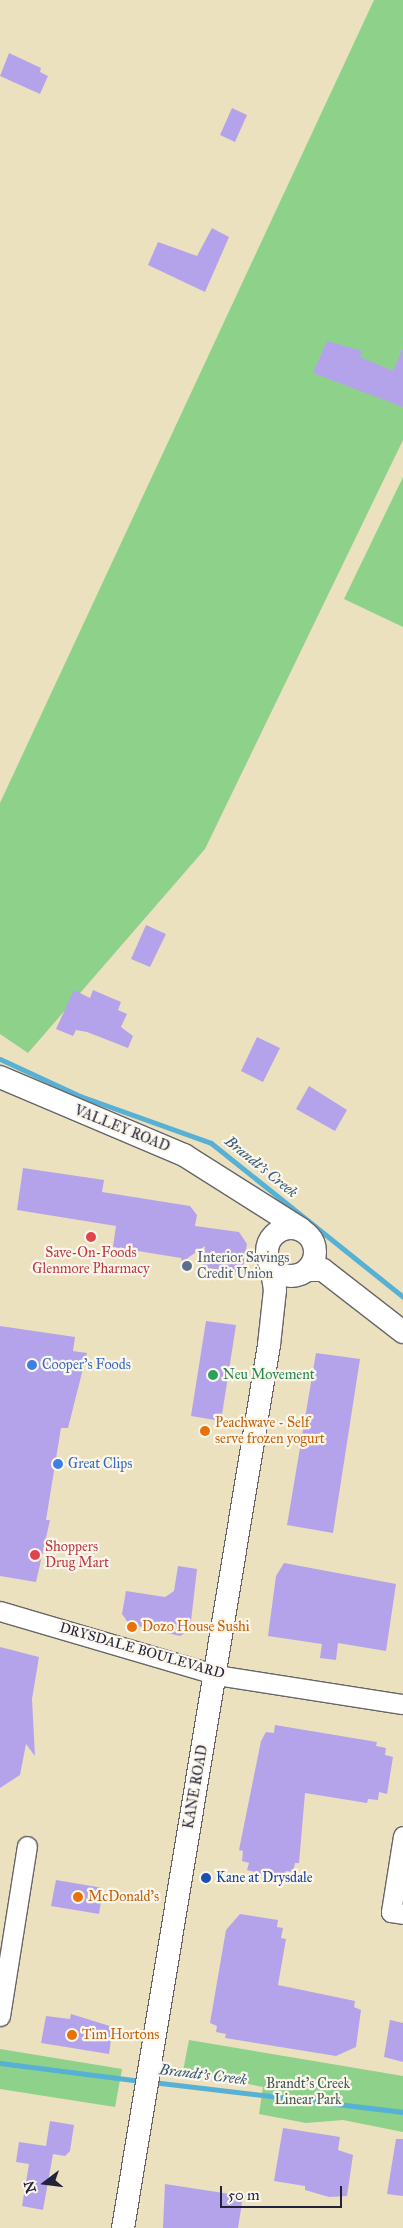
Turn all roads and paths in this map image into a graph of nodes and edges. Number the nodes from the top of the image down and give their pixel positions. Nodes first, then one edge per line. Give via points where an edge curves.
1 (0, 1077) edge
2 (240, 1187) junction
3 (306, 1234) junction
4 (268, 1257) junction
5 (304, 1272) junction
6 (359, 1296) junction
7 (403, 1332) edge
8 (268, 1345) junction
9 (0, 1611) edge
10 (217, 1675) junction
11 (403, 1704) edge
12 (403, 1836) edge
13 (27, 1846) dead end
14 (403, 1914) edge
15 (0, 2016) edge
16 (124, 2228) edge

1 - 2 street, VALLEY ROAD via 176,1151
2 - 3 street, VALLEY ROAD
2 - 4 street, VALLEY ROAD via 265,1227
3 - 4 street via 278,1231
3 - 5 street via 315,1256
3 - 6 street, VALLEY ROAD
4 - 5 street, VALLEY ROAD via 281,1275
4 - 8 street, KANE ROAD via 274,1290
5 - 6 street, VALLEY ROAD via 323,1270
5 - 8 street, KANE ROAD via 278,1308
6 - 7 street, VALLEY ROAD
8 - 10 street, KANE ROAD
9 - 10 street, DRYSDALE BOULEVARD
10 - 11 street, DRYSDALE BOULEVARD
10 - 16 street, KANE ROAD
12 - 14 street via 391,1912
13 - 15 street

